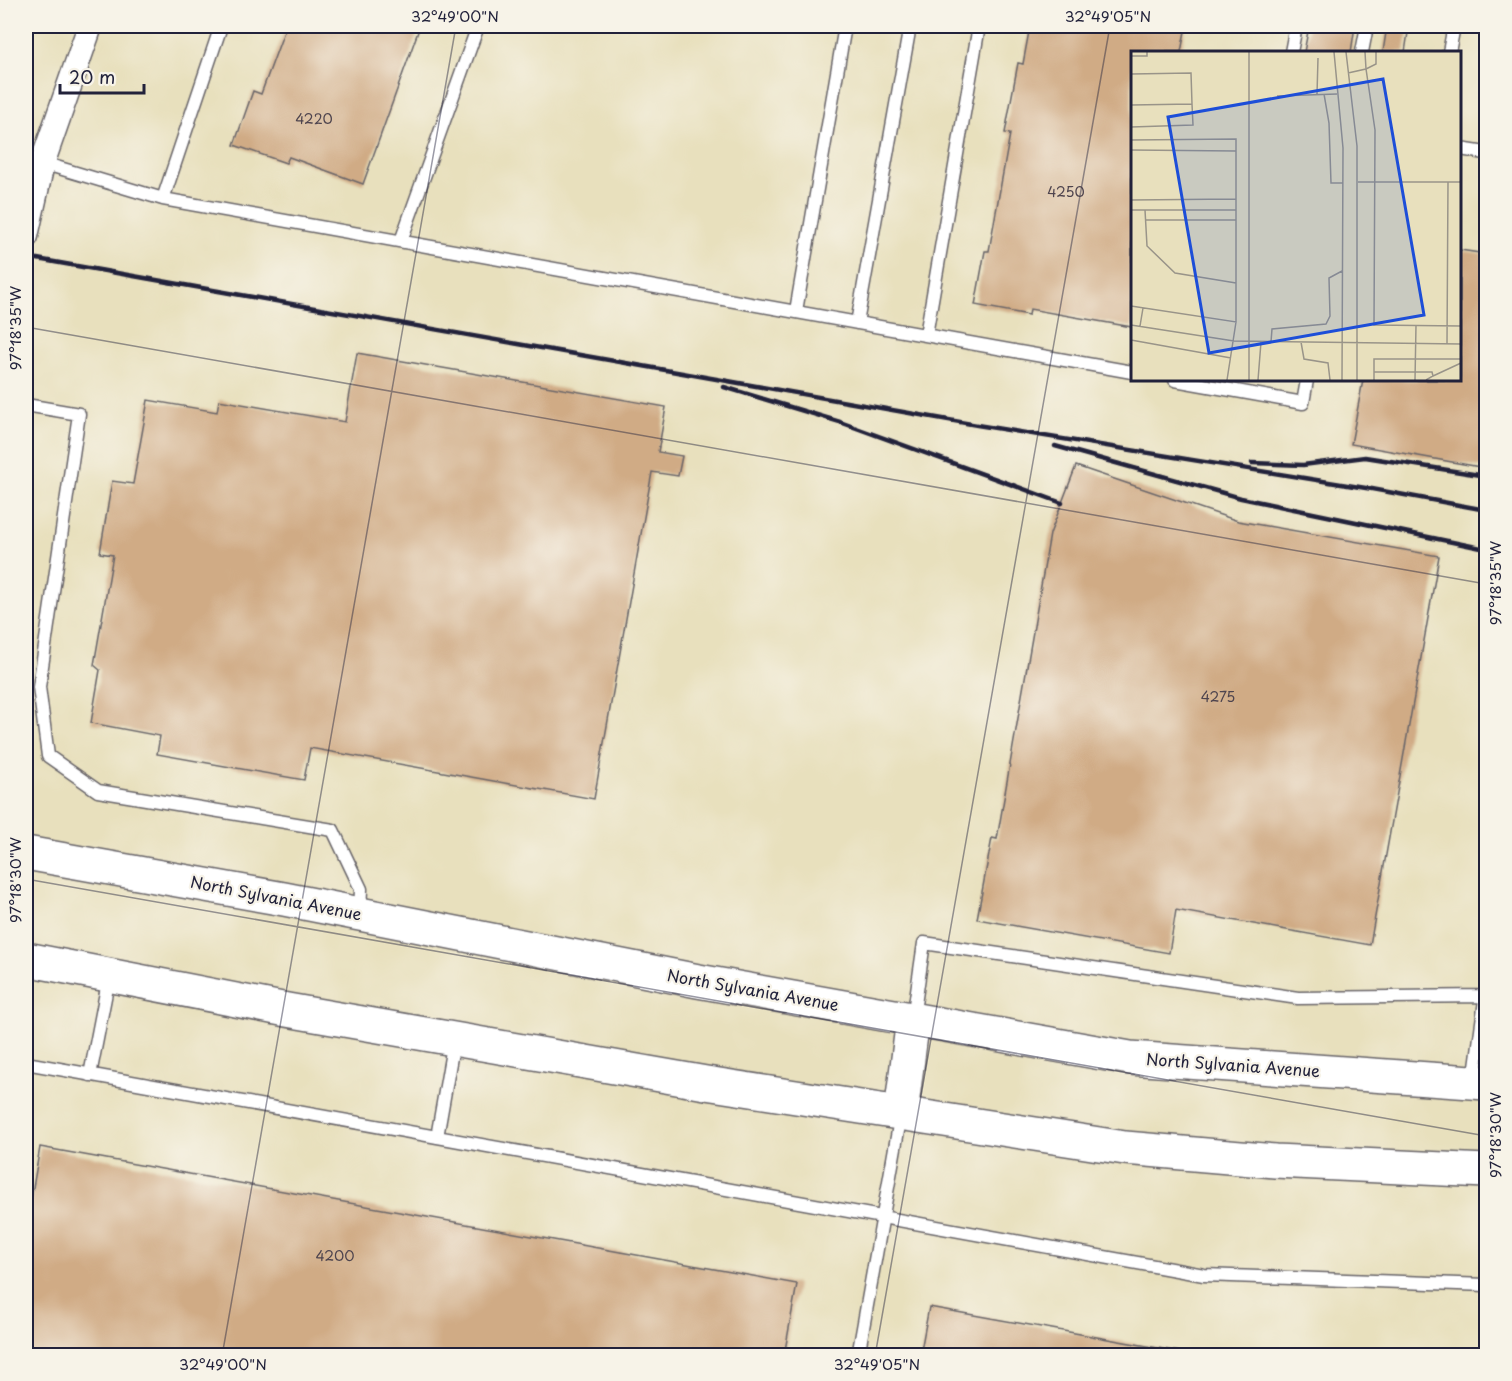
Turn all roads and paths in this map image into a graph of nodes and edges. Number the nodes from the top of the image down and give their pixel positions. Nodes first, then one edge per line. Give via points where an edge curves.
1 (90, 26) edge
2 (221, 26) edge
3 (478, 26) edge
4 (845, 26) edge
5 (910, 26) edge
6 (979, 26) edge
7 (1296, 26) edge
8 (1366, 26) edge
9 (1454, 26) edge
10 (1291, 51) edge
11 (1362, 51) edge
12 (1449, 51) edge
13 (1461, 149) edge
14 (1486, 153) edge
15 (34, 161) edge
16 (163, 199) junction
17 (26, 236) edge
18 (401, 241) junction
19 (796, 312) junction
20 (857, 323) junction
21 (926, 335) junction
22 (1131, 372) edge
23 (1188, 381) edge
24 (1307, 381) edge
25 (1228, 384) edge
26 (26, 405) edge
27 (26, 853) edge
28 (360, 914) junction
29 (26, 959) edge
30 (110, 975) junction
31 (1486, 995) edge
32 (913, 1019) junction
33 (454, 1039) junction
34 (26, 1063) edge
35 (90, 1075) junction
36 (1480, 1082) edge
37 (901, 1113) junction
38 (437, 1137) junction
39 (1486, 1171) edge
40 (882, 1218) junction
41 (1486, 1285) edge
42 (858, 1356) edge

1 - 15 street
2 - 16 lane
3 - 18 lane
4 - 19 lane
5 - 20 lane
6 - 21 lane
7 - 10 lane
8 - 11 lane
9 - 12 lane
13 - 14 lane
15 - 16 lane
15 - 17 street
16 - 18 lane
18 - 19 lane
19 - 20 lane
20 - 21 lane
21 - 22 lane
23 - 25 lane
24 - 25 lane via 1303,403
26 - 28 lane via 79,414 39,687 48,756 98,791 333,830 361,888
27 - 28 main road, North Sylvania Avenue
28 - 32 main road, North Sylvania Avenue
29 - 30 main road
30 - 33 main road
30 - 35 lane
31 - 32 lane via 1298,998 924,943
31 - 36 lane
32 - 36 main road, North Sylvania Avenue via 1130,1058
32 - 37 main road
33 - 37 main road
33 - 38 lane
34 - 35 lane
35 - 38 lane
37 - 39 main road via 1125,1148 1275,1161
37 - 40 lane
38 - 40 lane
40 - 41 lane via 1204,1275
40 - 42 lane

